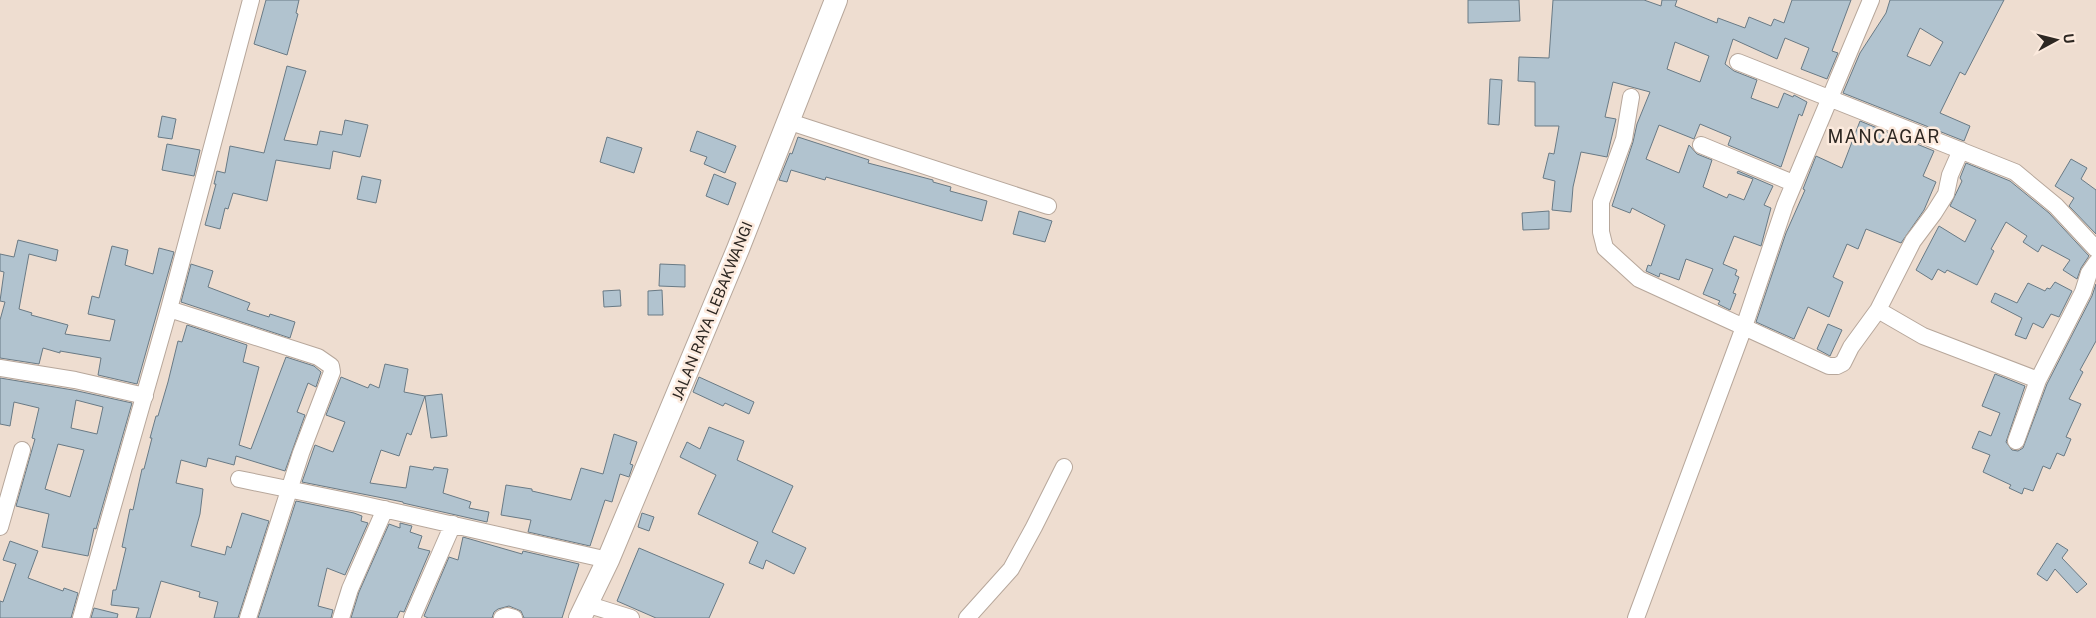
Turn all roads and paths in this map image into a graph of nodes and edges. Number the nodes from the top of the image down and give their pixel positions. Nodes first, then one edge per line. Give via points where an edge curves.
1 (252, 0) edge
2 (836, 0) edge
3 (1871, 0) edge
4 (1738, 62) dead end
5 (1631, 97) dead end
6 (1830, 98) junction
7 (787, 121) junction
8 (1701, 145) dead end
9 (1961, 150) junction
10 (1793, 183) junction
11 (1048, 206) dead end
12 (2096, 249) edge
13 (2096, 263) edge
14 (169, 309) junction
15 (1878, 310) junction
16 (1744, 326) junction
17 (0, 368) edge
18 (2038, 380) junction
19 (145, 396) junction
20 (2016, 441) dead end
21 (22, 450) dead end
22 (1064, 467) dead end
23 (239, 479) dead end
24 (290, 489) junction
25 (385, 509) junction
26 (453, 524) junction
27 (0, 527) edge
28 (608, 560) junction
29 (583, 611) edge
30 (81, 618) edge
31 (248, 618) edge
32 (341, 618) edge
33 (412, 618) edge
34 (502, 618) edge
35 (514, 618) edge
36 (631, 618) edge
37 (967, 618) edge
38 (1636, 618) edge

1 - 14 street
2 - 7 main road, JALAN RAYA LEBAKWANGI
3 - 6 street
4 - 6 street
5 - 16 street via 1624,139 1601,202 1601,232 1605,248 1639,279
6 - 9 street
6 - 10 street
7 - 11 street
7 - 28 main road, JALAN RAYA LEBAKWANGI via 738,249
8 - 10 street
9 - 12 street via 2015,172 2056,206
9 - 15 street via 1946,194 1913,241
10 - 16 street
13 - 18 street
14 - 19 street
14 - 24 street via 318,357 331,366 332,372
15 - 16 street via 1843,363 1837,366 1829,366
15 - 18 street via 1923,336
16 - 38 street
17 - 19 street
18 - 20 street
19 - 30 street
21 - 27 street
22 - 37 street via 1011,569
23 - 24 street
24 - 25 street
24 - 31 street
25 - 26 street
25 - 32 street
26 - 28 street
26 - 33 street
28 - 29 main road, JALAN RAYA LEBAKWANGI
29 - 36 street
34 - 35 street

